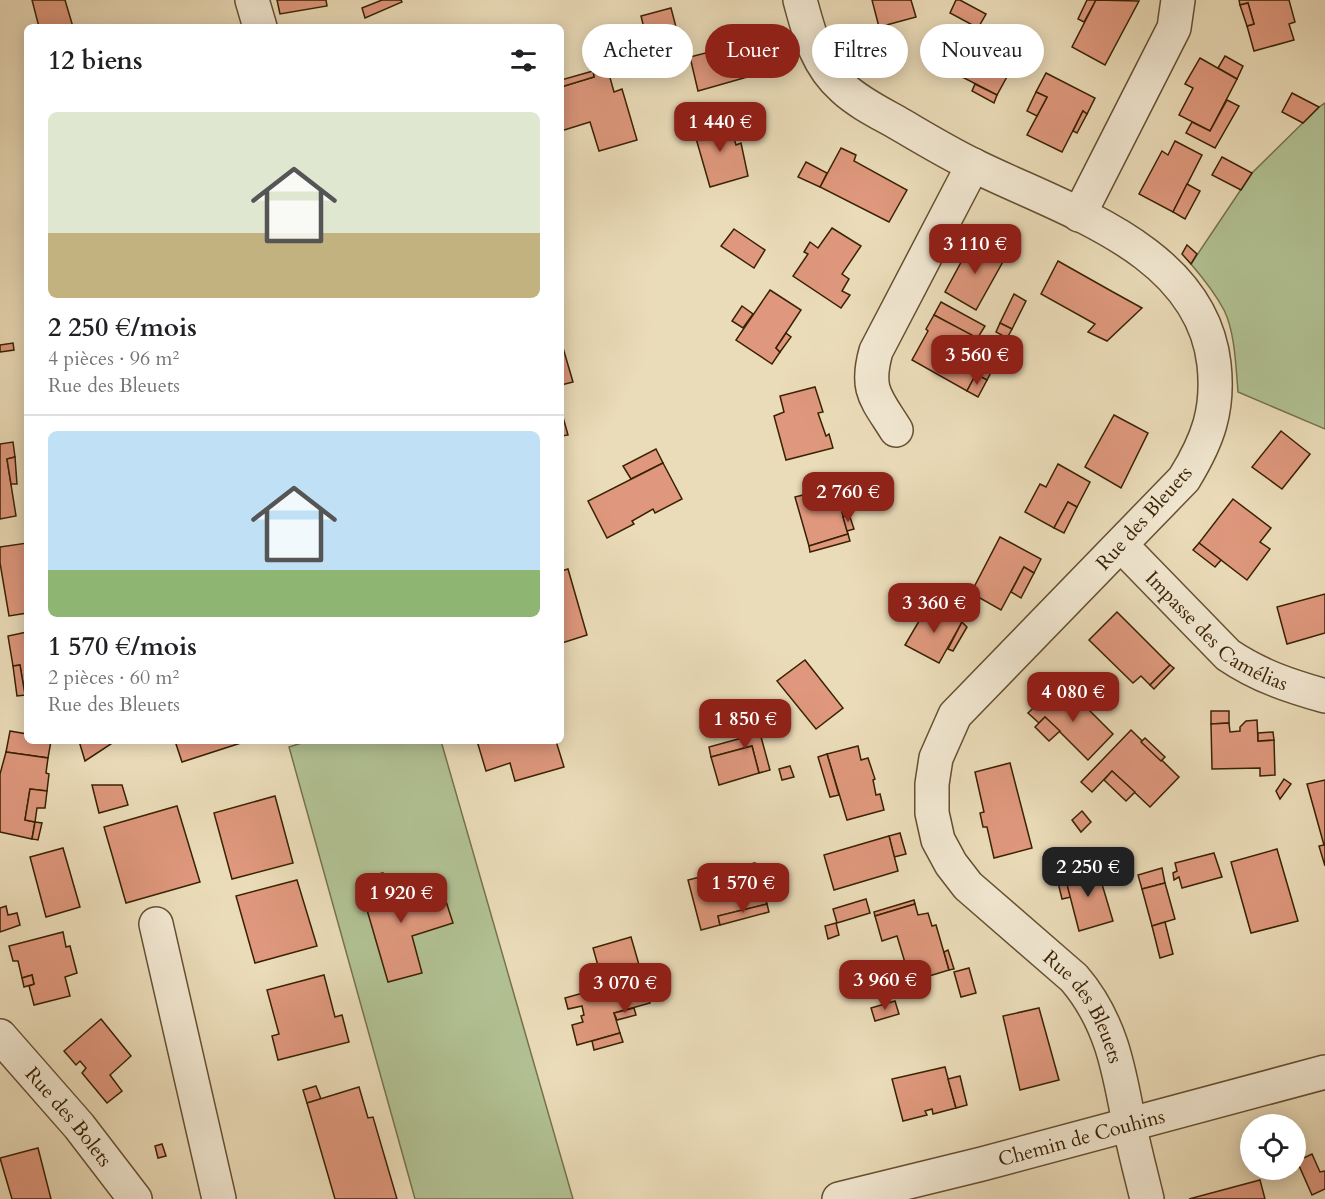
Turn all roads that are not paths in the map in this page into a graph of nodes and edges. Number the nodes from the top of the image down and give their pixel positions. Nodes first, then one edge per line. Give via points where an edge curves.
1 (252, 0) edge
2 (800, 0) edge
3 (1178, 0) edge
4 (259, 24) edge
5 (973, 165) junction
6 (1079, 215) junction
7 (896, 430) dead end
8 (1121, 545) junction
9 (1325, 696) edge
10 (156, 924) dead end
11 (0, 1036) edge
12 (1325, 1072) edge
13 (1130, 1124) junction
14 (135, 1199) edge
15 (219, 1199) edge
16 (839, 1199) edge
17 (1147, 1199) edge

1 - 4 street
2 - 5 street, Rue des Bleuets via 818,57 842,88
3 - 6 street via 1174,28
5 - 6 street, Rue des Bleuets
5 - 7 street via 876,351 870,371 874,393
6 - 8 street, Rue des Bleuets via 1144,251 1171,274 1193,302 1207,329 1213,354 1215,407 1199,455 1184,479
8 - 9 street, Impasse des Camélias via 1228,655 1257,673
8 - 13 street, Rue des Bleuets via 955,715 936,758 932,813 938,840 968,886 1074,978 1098,1010 1113,1051
10 - 15 street
11 - 14 street, Rue des Bolets via 79,1126
12 - 13 street, Chemin de Couhins
13 - 16 street, Chemin de Couhins
13 - 17 street, Rue des Bleuets

